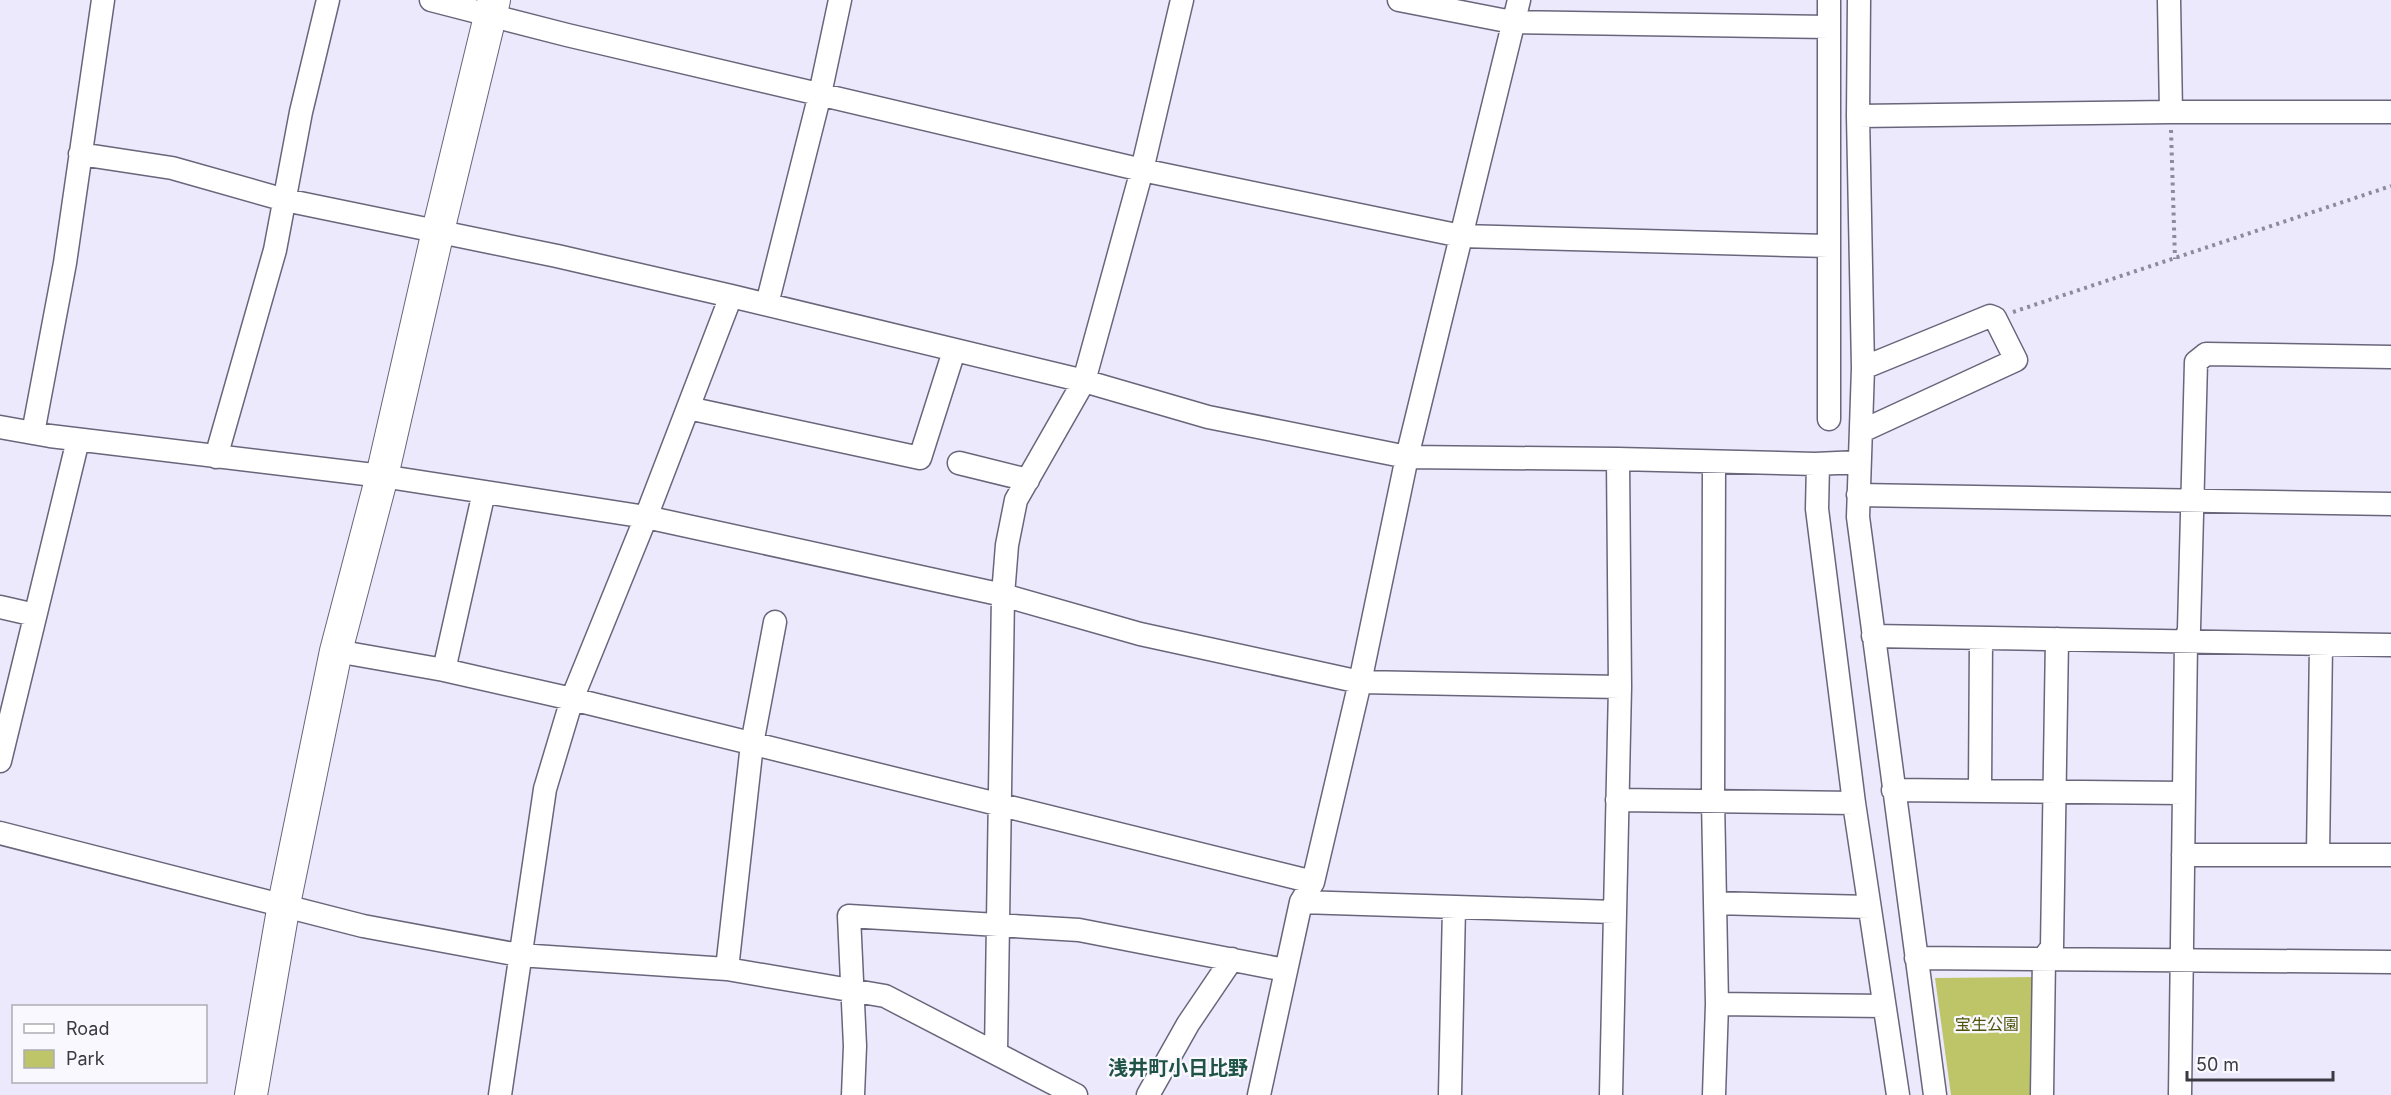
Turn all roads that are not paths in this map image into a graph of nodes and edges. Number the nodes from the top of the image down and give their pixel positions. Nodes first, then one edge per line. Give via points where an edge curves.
1 (103, 0) edge
2 (328, 0) edge
3 (431, 0) edge
4 (840, 0) edge
5 (1182, 0) edge
6 (1399, 0) edge
7 (1519, 0) edge
8 (1829, 0) edge
9 (1859, 0) edge
10 (2169, 0) edge
11 (493, 7) edge
12 (1512, 22) junction
13 (1829, 27) junction
14 (820, 94) junction
15 (2171, 112) junction
16 (2391, 112) edge
17 (1858, 116) junction
18 (80, 154) junction
19 (1142, 170) junction
20 (285, 200) junction
21 (438, 231) junction
22 (1461, 236) junction
23 (1828, 246) junction
24 (731, 296) junction
25 (767, 304) junction
26 (954, 351) junction
27 (2391, 357) edge
28 (1863, 368) junction
29 (1084, 381) junction
30 (688, 408) junction
31 (1829, 419) dead end
32 (0, 427) edge
33 (1862, 431) junction
34 (33, 433) junction
35 (78, 440) junction
36 (216, 457) junction
37 (1407, 457) junction
38 (1618, 459) junction
39 (1859, 462) junction
40 (959, 463) dead end
41 (1714, 463) junction
42 (1818, 464) junction
43 (382, 476) junction
44 (1028, 480) junction
45 (484, 492) junction
46 (1858, 495) junction
47 (2192, 501) junction
48 (2391, 504) edge
49 (646, 517) junction
50 (1003, 595) junction
51 (0, 607) edge
52 (35, 615) junction
53 (775, 622) dead end
54 (1873, 636) junction
55 (1981, 638) junction
56 (2056, 639) junction
57 (2186, 641) junction
58 (2321, 644) junction
59 (2391, 645) edge
60 (336, 651) junction
61 (444, 670) junction
62 (1360, 682) junction
63 (1620, 687) junction
64 (572, 699) junction
65 (5, 717) edge
66 (752, 744) junction
67 (0, 761) edge
68 (1893, 790) junction
69 (1980, 791) junction
70 (2055, 792) junction
71 (2184, 793) junction
72 (1617, 800) junction
73 (1713, 800) junction
74 (1854, 804) junction
75 (1001, 806) junction
76 (0, 832) edge
77 (2183, 855) junction
78 (2318, 855) junction
79 (2391, 855) edge
80 (1312, 882) junction
81 (1301, 902) junction
82 (1715, 903) junction
83 (284, 904) junction
84 (1454, 907) junction
85 (1869, 907) junction
86 (1614, 912) junction
87 (999, 924) junction
88 (519, 955) junction
89 (1916, 958) junction
90 (2044, 958) junction
91 (1232, 959) junction
92 (2182, 960) junction
93 (2391, 962) edge
94 (727, 969) junction
95 (1285, 970) junction
96 (853, 990) junction
97 (1717, 1004) junction
98 (1884, 1006) junction
99 (996, 1053) junction
100 (251, 1095) edge
101 (500, 1095) edge
102 (853, 1095) edge
103 (1076, 1095) edge
104 (1148, 1095) edge
105 (1259, 1095) edge
106 (1450, 1095) edge
107 (1611, 1095) edge
108 (1714, 1095) edge
109 (1898, 1095) edge
110 (1935, 1095) edge
111 (2042, 1095) edge
112 (2180, 1095) edge

1 - 18 street
2 - 20 street
3 - 11 street
4 - 14 street
5 - 19 street
6 - 12 street
7 - 12 street
8 - 13 street
9 - 17 street
10 - 15 street
11 - 14 street via 567,35
11 - 21 street
12 - 13 street
12 - 22 street
13 - 23 street
14 - 19 street
14 - 25 street
15 - 16 street
15 - 17 street
17 - 28 street
18 - 20 street via 172,168
18 - 34 street via 65,263
19 - 22 street
19 - 29 street
20 - 21 street
20 - 36 street via 275,250
21 - 24 street
21 - 43 street
22 - 23 street
22 - 37 street
23 - 31 street
24 - 25 street
24 - 30 street
25 - 26 street
26 - 29 street
26 - 30 street via 920,458
27 - 47 street via 2206,354 2196,362
28 - 33 street
28 - 33 street via 1990,316 1995,318 2016,360
29 - 37 street via 1208,417
29 - 44 street
30 - 49 street
32 - 34 street
33 - 39 street
34 - 35 street
35 - 36 street
35 - 52 street
36 - 43 street
37 - 38 street
37 - 62 street
38 - 41 street
38 - 63 street
39 - 42 street
39 - 46 street
40 - 44 street
41 - 42 street
41 - 73 street
42 - 74 street via 1817,509
43 - 45 street
43 - 60 street
44 - 50 street via 1016,500
45 - 49 street
45 - 61 street
46 - 47 street
46 - 54 street
47 - 48 street
47 - 57 street
49 - 50 street
49 - 64 street
50 - 62 street via 1140,634
50 - 75 street
51 - 52 street
52 - 65 street
53 - 66 street
54 - 55 street
54 - 68 street
55 - 56 street
55 - 69 street
56 - 57 street
56 - 70 street
57 - 58 street
57 - 71 street
58 - 59 street
58 - 78 street
60 - 61 street
60 - 83 street
61 - 64 street
62 - 63 street
62 - 80 street
63 - 72 street
64 - 66 street
64 - 88 street via 545,789
65 - 67 street
66 - 75 street
66 - 94 street
68 - 69 street
68 - 89 street
69 - 70 street
70 - 71 street
70 - 90 street via 2052,946
71 - 77 street
72 - 73 street
72 - 86 street
73 - 74 street
73 - 82 street
74 - 85 street
75 - 80 street
75 - 87 street
76 - 83 street
77 - 78 street
77 - 92 street
78 - 79 street
80 - 81 street
81 - 84 street
81 - 95 street
82 - 85 street
82 - 97 street
83 - 88 street via 363,926
83 - 100 street
84 - 86 street
84 - 106 street
85 - 98 street
86 - 107 street
87 - 91 street via 1079,930
87 - 96 street via 849,916
87 - 99 street
88 - 94 street
88 - 101 street
89 - 90 street
89 - 110 street
90 - 92 street
90 - 111 street
91 - 95 street
91 - 104 street via 1188,1024
92 - 93 street
92 - 112 street
94 - 96 street
95 - 105 street
96 - 99 street via 885,996
96 - 102 street
97 - 98 street
97 - 108 street
98 - 109 street
99 - 103 street

